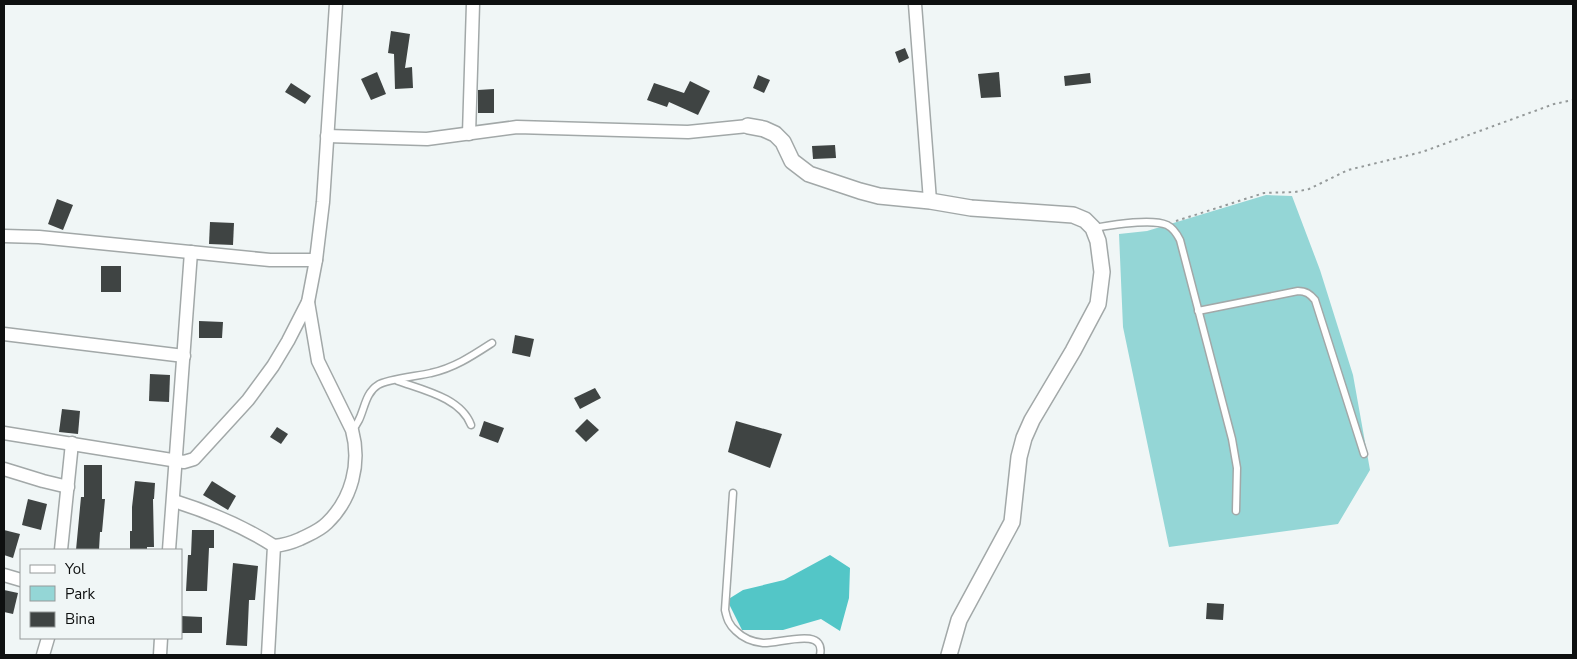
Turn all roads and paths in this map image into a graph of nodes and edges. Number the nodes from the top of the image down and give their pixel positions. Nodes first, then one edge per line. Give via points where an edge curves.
1 (336, 4) edge
2 (473, 4) edge
3 (915, 4) edge
4 (1573, 100) edge
5 (748, 126) joint
6 (469, 134) junction
7 (327, 136) junction
8 (930, 201) junction
9 (1167, 225) junction
10 (1093, 228) junction
11 (4, 236) edge
12 (191, 252) junction
13 (316, 260) junction
14 (308, 302) junction
15 (1198, 311) junction
16 (4, 334) edge
17 (492, 343) dead end
18 (184, 356) junction
19 (397, 380) junction
20 (471, 425) dead end
21 (352, 430) junction
22 (4, 433) edge
23 (72, 443) junction
24 (1364, 454) dead end
25 (176, 462) junction
26 (4, 469) edge
27 (68, 487) junction
28 (733, 493) dead end
29 (174, 500) junction
30 (1236, 511) dead end
31 (274, 546) junction
32 (61, 549) edge
33 (169, 549) edge
34 (4, 575) edge
35 (20, 580) edge
36 (48, 639) edge
37 (161, 639) edge
38 (43, 655) edge
39 (160, 655) edge
40 (268, 655) edge
41 (820, 655) edge
42 (949, 655) edge

1 - 7 street
2 - 6 street
3 - 8 street
4 - 9 path via 1422,152 1348,170 1309,188 1264,193
5 - 6 street via 688,132 517,127
5 - 8 street via 764,128 775,134 783,142 792,161 809,174 860,192
6 - 7 street via 427,139
7 - 13 street
8 - 10 street via 971,208 1073,215
9 - 10 lane via 1132,223
9 - 15 lane via 1180,240
10 - 42 street via 1102,272 1098,304 1024,438 1012,522 959,620
11 - 12 street
12 - 13 street via 270,260
12 - 18 street
13 - 14 street
14 - 21 street via 318,362
14 - 25 street via 273,366 248,400 194,459
15 - 24 lane via 1298,291 1312,296
15 - 30 lane via 1235,453
16 - 18 street
17 - 19 lane via 453,366
18 - 25 street
19 - 20 lane via 457,405
19 - 21 lane via 386,381 372,390 359,422
21 - 31 street via 356,458 352,482 343,502 327,523 315,532 289,544
22 - 23 street
23 - 25 street
23 - 27 street
25 - 29 street
26 - 27 street
27 - 32 street
28 - 41 lane via 725,610 728,621 739,634 758,642 811,638 818,642
29 - 31 street via 220,517
29 - 33 street
31 - 40 street
34 - 35 street
36 - 38 street
37 - 39 street

